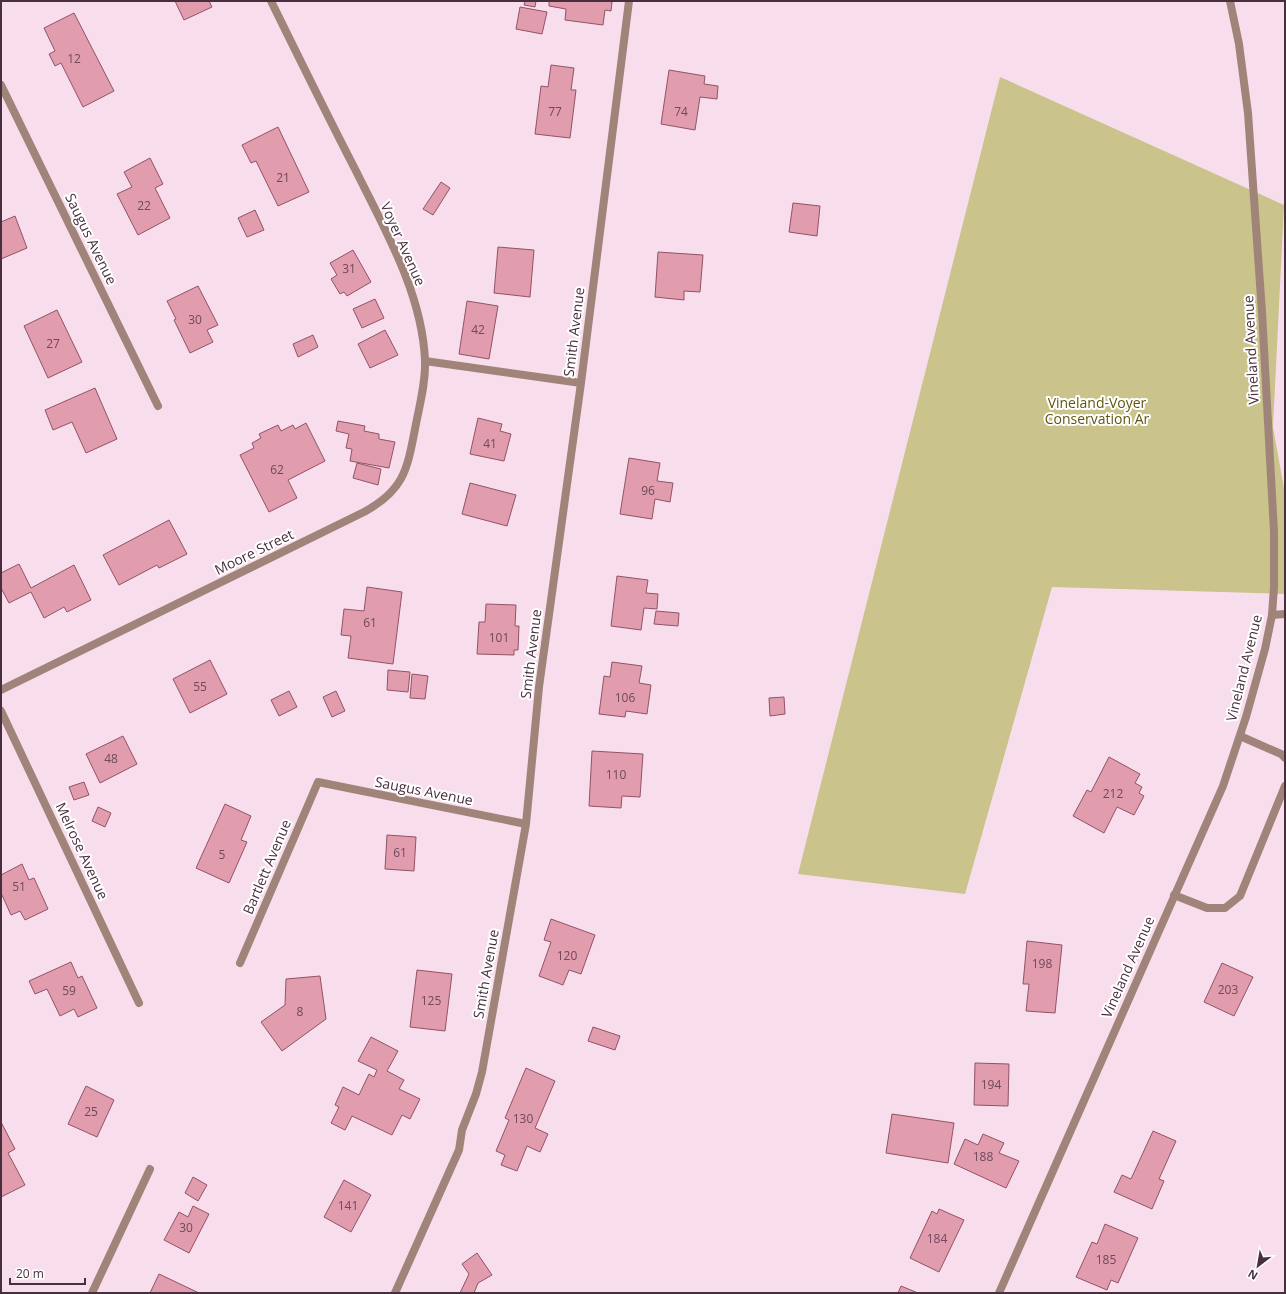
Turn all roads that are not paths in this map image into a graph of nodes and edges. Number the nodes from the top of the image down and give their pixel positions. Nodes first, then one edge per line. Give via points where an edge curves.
1 (271, 1) edge
2 (629, 1) edge
3 (1230, 1) edge
4 (1, 84) edge
5 (425, 362) junction
6 (581, 384) junction
7 (158, 406) dead end
8 (1285, 614) edge
9 (1272, 615) junction
10 (1, 690) edge
11 (1, 711) edge
12 (1240, 736) junction
13 (1285, 758) edge
14 (318, 782) joint
15 (1285, 786) edge
16 (526, 824) junction
17 (1174, 896) junction
18 (240, 963) dead end
19 (139, 1003) dead end
20 (150, 1169) dead end
21 (92, 1293) edge
22 (395, 1293) edge
23 (999, 1293) edge

1 - 5 street, Voyer Avenue via 392,245 415,307
2 - 6 street, Smith Avenue
3 - 9 street, Vineland Avenue via 1239,44 1248,113 1262,312 1274,532
4 - 7 street, Saugus Avenue
5 - 6 street
5 - 10 street, Moore Street via 420,406 408,464 393,492 380,503
6 - 16 street, Smith Avenue via 540,687
8 - 9 street
9 - 12 street, Vineland Avenue
11 - 19 street, Melrose Avenue
12 - 13 street
12 - 17 street, Vineland Avenue via 1223,786
14 - 16 street, Saugus Avenue
14 - 18 street, Bartlett Avenue
15 - 17 street via 1240,896 1225,908 1207,908
16 - 22 street, Smith Avenue via 476,1094 462,1130 459,1150
17 - 23 street, Vineland Avenue
20 - 21 street

